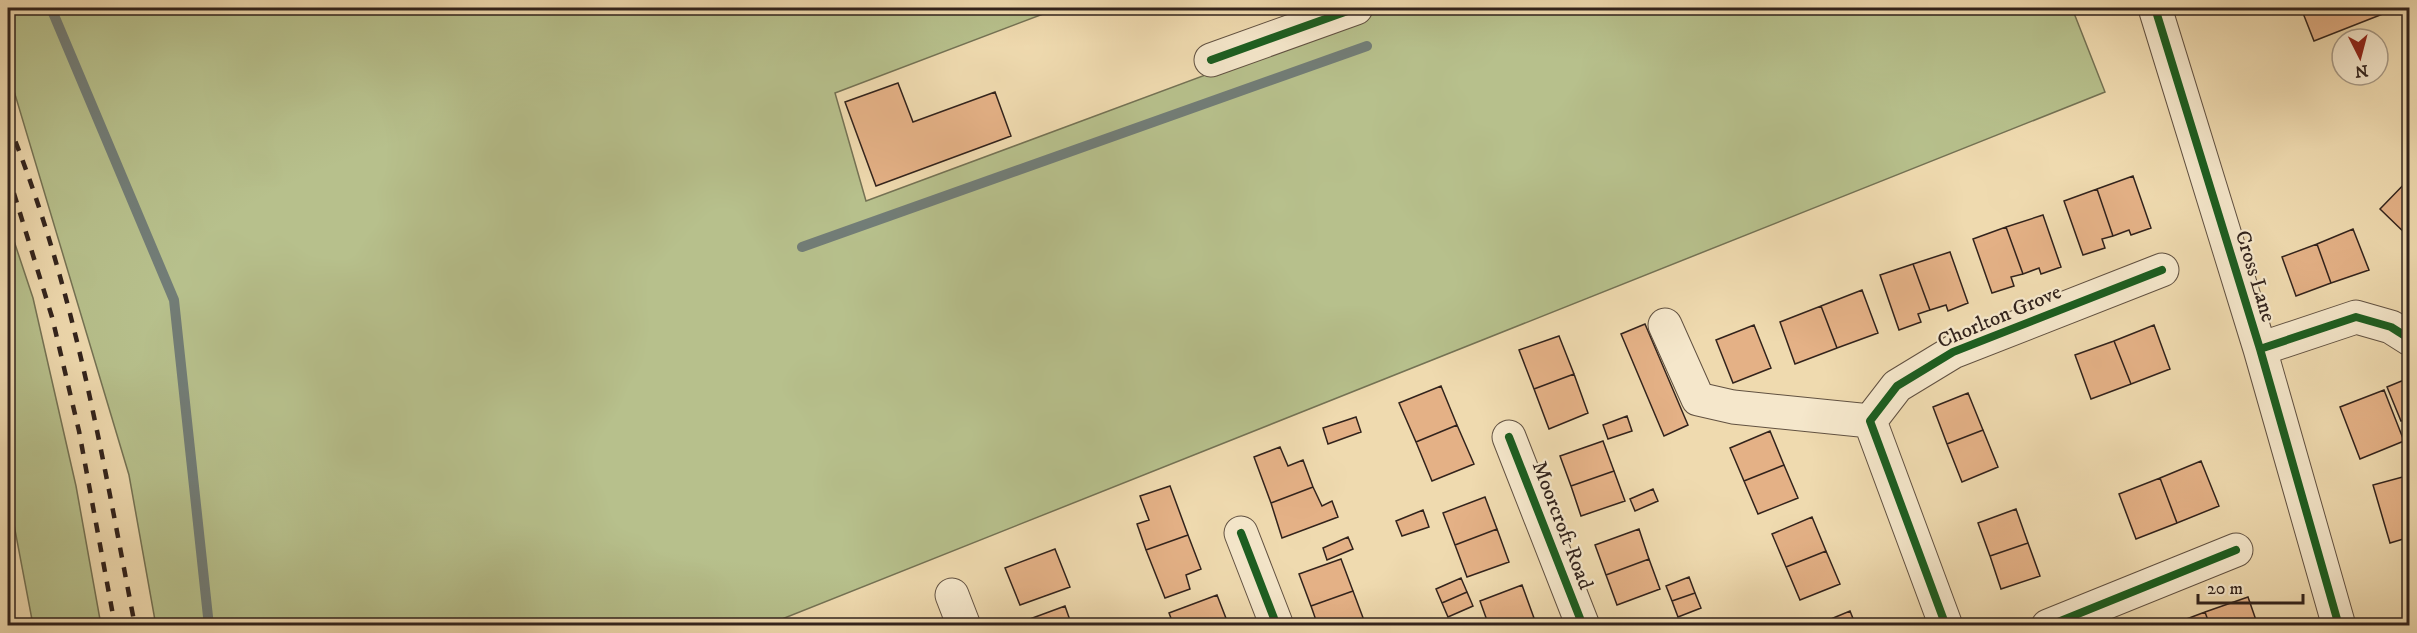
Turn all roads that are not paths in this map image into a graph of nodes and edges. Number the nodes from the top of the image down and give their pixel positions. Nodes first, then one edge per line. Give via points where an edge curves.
1 (1356, 8) edge
2 (2155, 8) edge
3 (1211, 60) dead end
4 (2162, 270) dead end
5 (1665, 325) dead end
6 (2409, 339) edge
7 (2260, 349) junction
8 (1870, 422) junction
9 (1509, 437) dead end
10 (1241, 533) dead end
11 (2236, 550) dead end
12 (952, 596) dead end
13 (964, 626) edge
14 (1277, 626) edge
15 (1583, 626) edge
16 (1946, 626) edge
17 (2048, 626) edge
18 (2339, 626) edge

1 - 3 street
2 - 7 street, Cross Lane
4 - 8 street, Chorlton Grove via 1953,352 1897,386
5 - 8 street via 1698,399 1733,407
6 - 7 street via 2391,327 2356,317
7 - 18 street, Cross Lane
8 - 16 street
9 - 15 street, Moorcroft Road
10 - 14 street
11 - 17 street
12 - 13 street

